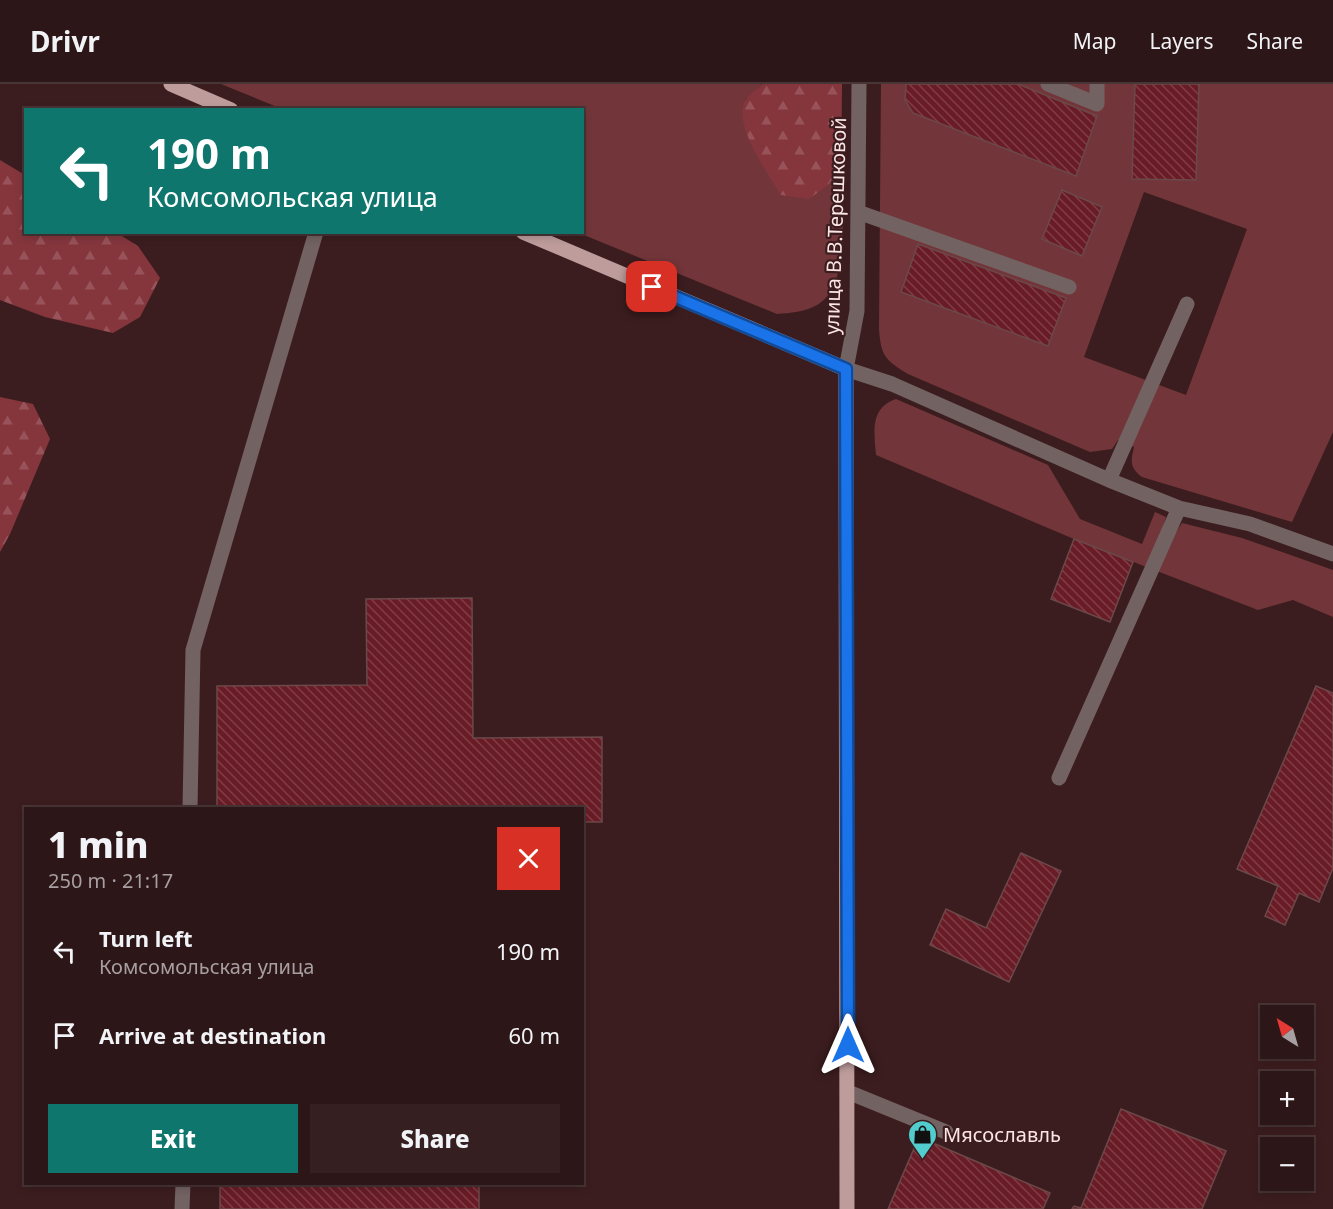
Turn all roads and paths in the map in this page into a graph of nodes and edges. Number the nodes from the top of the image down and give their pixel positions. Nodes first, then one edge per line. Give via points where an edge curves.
1 (171, 84) edge
2 (860, 84) edge
3 (1048, 84) edge
4 (1097, 84) edge
5 (226, 108) edge
6 (858, 212) junction
7 (315, 234) edge
8 (528, 234) edge
9 (1069, 287) dead end
10 (1187, 304) dead end
11 (846, 369) junction
12 (1109, 480) junction
13 (1179, 508) junction
14 (1333, 554) edge
15 (1059, 778) dead end
16 (190, 807) edge
17 (848, 1092) junction
18 (946, 1132) dead end
19 (183, 1185) edge
20 (182, 1209) edge
21 (847, 1209) edge

1 - 5 main road
2 - 6 street, улица В.В.Терешковой
3 - 4 street via 1097,104
6 - 9 street
6 - 11 street, улица В.В.Терешковой via 857,311
7 - 16 street via 192,650
8 - 11 main road
10 - 12 street
11 - 12 street via 892,384
11 - 17 main road
12 - 13 street
13 - 14 street via 1250,524
13 - 15 street
17 - 18 street
17 - 21 main road
19 - 20 street

